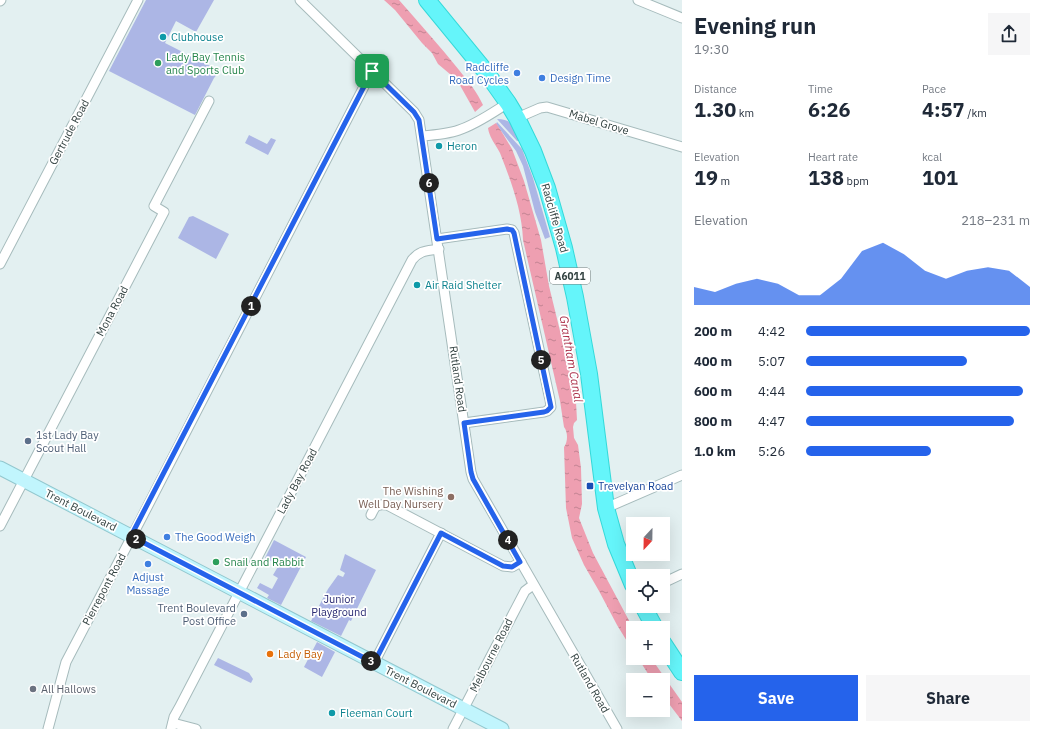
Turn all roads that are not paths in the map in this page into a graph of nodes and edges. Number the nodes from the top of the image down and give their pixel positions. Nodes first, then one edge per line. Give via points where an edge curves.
1 (138, 0) edge
2 (300, 0) edge
3 (427, 0) edge
4 (638, 0) edge
5 (682, 18) edge
6 (372, 71) junction
7 (209, 101) dead end
8 (508, 103) junction
9 (517, 118) junction
10 (422, 136) junction
11 (682, 147) edge
12 (437, 239) junction
13 (439, 249) junction
14 (0, 264) edge
15 (464, 423) junction
16 (0, 468) edge
17 (682, 475) edge
18 (24, 481) junction
19 (606, 508) junction
20 (370, 515) dead end
21 (0, 526) edge
22 (441, 533) junction
23 (131, 536) junction
24 (520, 562) junction
25 (626, 569) edge
26 (682, 574) edge
27 (670, 580) edge
28 (534, 585) junction
29 (239, 592) junction
30 (670, 654) edge
31 (374, 663) junction
32 (682, 672) edge
33 (464, 709) junction
34 (172, 726) edge
35 (48, 729) edge
36 (196, 729) edge
37 (453, 729) edge
38 (502, 729) edge
39 (617, 729) edge

1 - 14 street, Gertrude Road
2 - 6 street, Rutland Road
3 - 8 highway, Radcliffe Road / A6011
4 - 5 street
6 - 10 street, Rutland Road via 414,112 419,120
6 - 23 street, Pierrepont Road
7 - 18 street, Mona Road via 154,206 164,212
8 - 9 highway, Radcliffe Road / A6011
8 - 10 street via 478,122 459,130
9 - 11 street, Mabel Grove via 547,107
9 - 19 highway, Radcliffe Road / A6011 via 547,188 565,255 589,374
10 - 12 street, Rutland Road
12 - 13 street, Rutland Road
12 - 15 street via 512,230 550,400 551,407 546,412
13 - 15 street, Rutland Road
13 - 29 street, Lady Bay Road via 421,252 412,260
15 - 24 street, Rutland Road via 473,479
16 - 18 street, Trent Boulevard
17 - 19 street
18 - 21 street, Mona Road
18 - 23 street, Trent Boulevard
19 - 25 highway, Radcliffe Road / A6011
20 - 22 street via 375,506 387,505
22 - 24 street via 503,566 512,567
22 - 31 street
23 - 29 street, Trent Boulevard
23 - 35 street, Pierrepont Road via 66,662
24 - 28 street, Rutland Road
26 - 27 street
28 - 33 street, Melbourne Road via 525,591
28 - 39 street, Rutland Road
29 - 31 street, Trent Boulevard
29 - 34 street, Lady Bay Road via 174,717
30 - 32 highway
31 - 33 street, Trent Boulevard
33 - 37 street, Melbourne Road
33 - 38 street, Trent Boulevard
34 - 36 street

